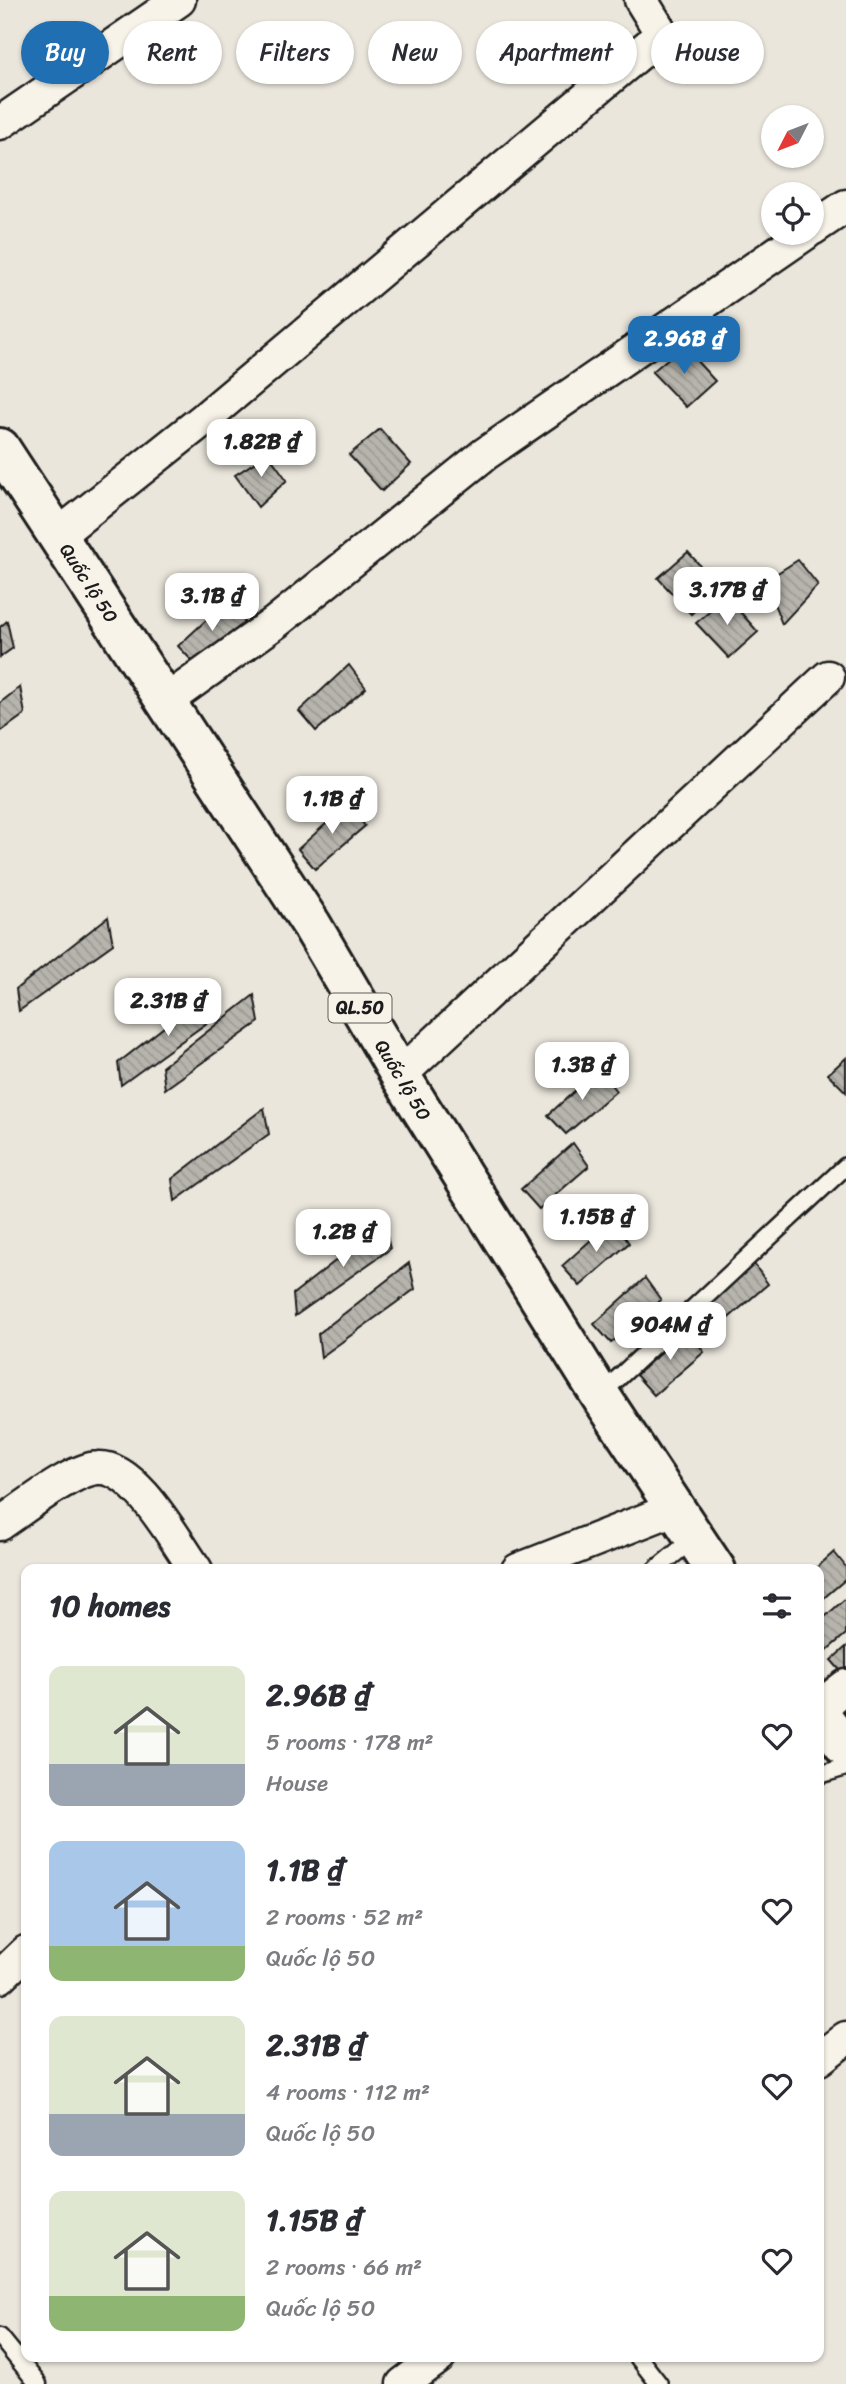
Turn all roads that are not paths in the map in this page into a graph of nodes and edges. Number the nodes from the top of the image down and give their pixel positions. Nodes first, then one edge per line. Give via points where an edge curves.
1 (179, 0) edge
2 (641, 0) edge
3 (0, 123) edge
4 (846, 206) edge
5 (824, 221) edge
6 (789, 245) edge
7 (0, 448) edge
8 (58, 535) junction
9 (828, 677) dead end
10 (166, 701) junction
11 (400, 1075) junction
12 (846, 1166) edge
13 (600, 1395) junction
14 (0, 1524) edge
15 (684, 1524) junction
16 (192, 1564) edge
17 (540, 1564) edge
18 (660, 1564) edge
19 (712, 1564) edge
20 (846, 1686) edge
21 (824, 1703) edge
22 (824, 1719) edge
23 (846, 1748) edge
24 (846, 1767) edge
25 (824, 1774) edge
26 (21, 1957) edge
27 (0, 1977) edge
28 (846, 2038) edge
29 (824, 2055) edge
30 (0, 2337) edge
31 (432, 2362) edge
32 (642, 2362) edge
33 (38, 2384) edge
34 (403, 2384) edge
35 (659, 2384) edge

1 - 3 street
2 - 8 street via 660,31 653,42 204,419
4 - 5 street
6 - 10 street via 485,454 276,622
7 - 8 highway, Quốc lộ 50 / QL.50
8 - 10 highway, Quốc lộ 50 / QL.50
9 - 11 street
10 - 11 highway, Quốc lộ 50 / QL.50 via 311,924
11 - 13 highway, Quốc lộ 50 / QL.50
12 - 13 lane
13 - 15 highway, Quốc lộ 50 / QL.50
14 - 16 street via 78,1475 96,1467 111,1468 136,1485
15 - 17 street
15 - 18 lane
15 - 19 highway, Quốc lộ 50 / QL.50
20 - 21 street
22 - 23 highway
24 - 25 lane
26 - 27 street
28 - 29 street
30 - 33 lane
31 - 34 street
32 - 35 lane

